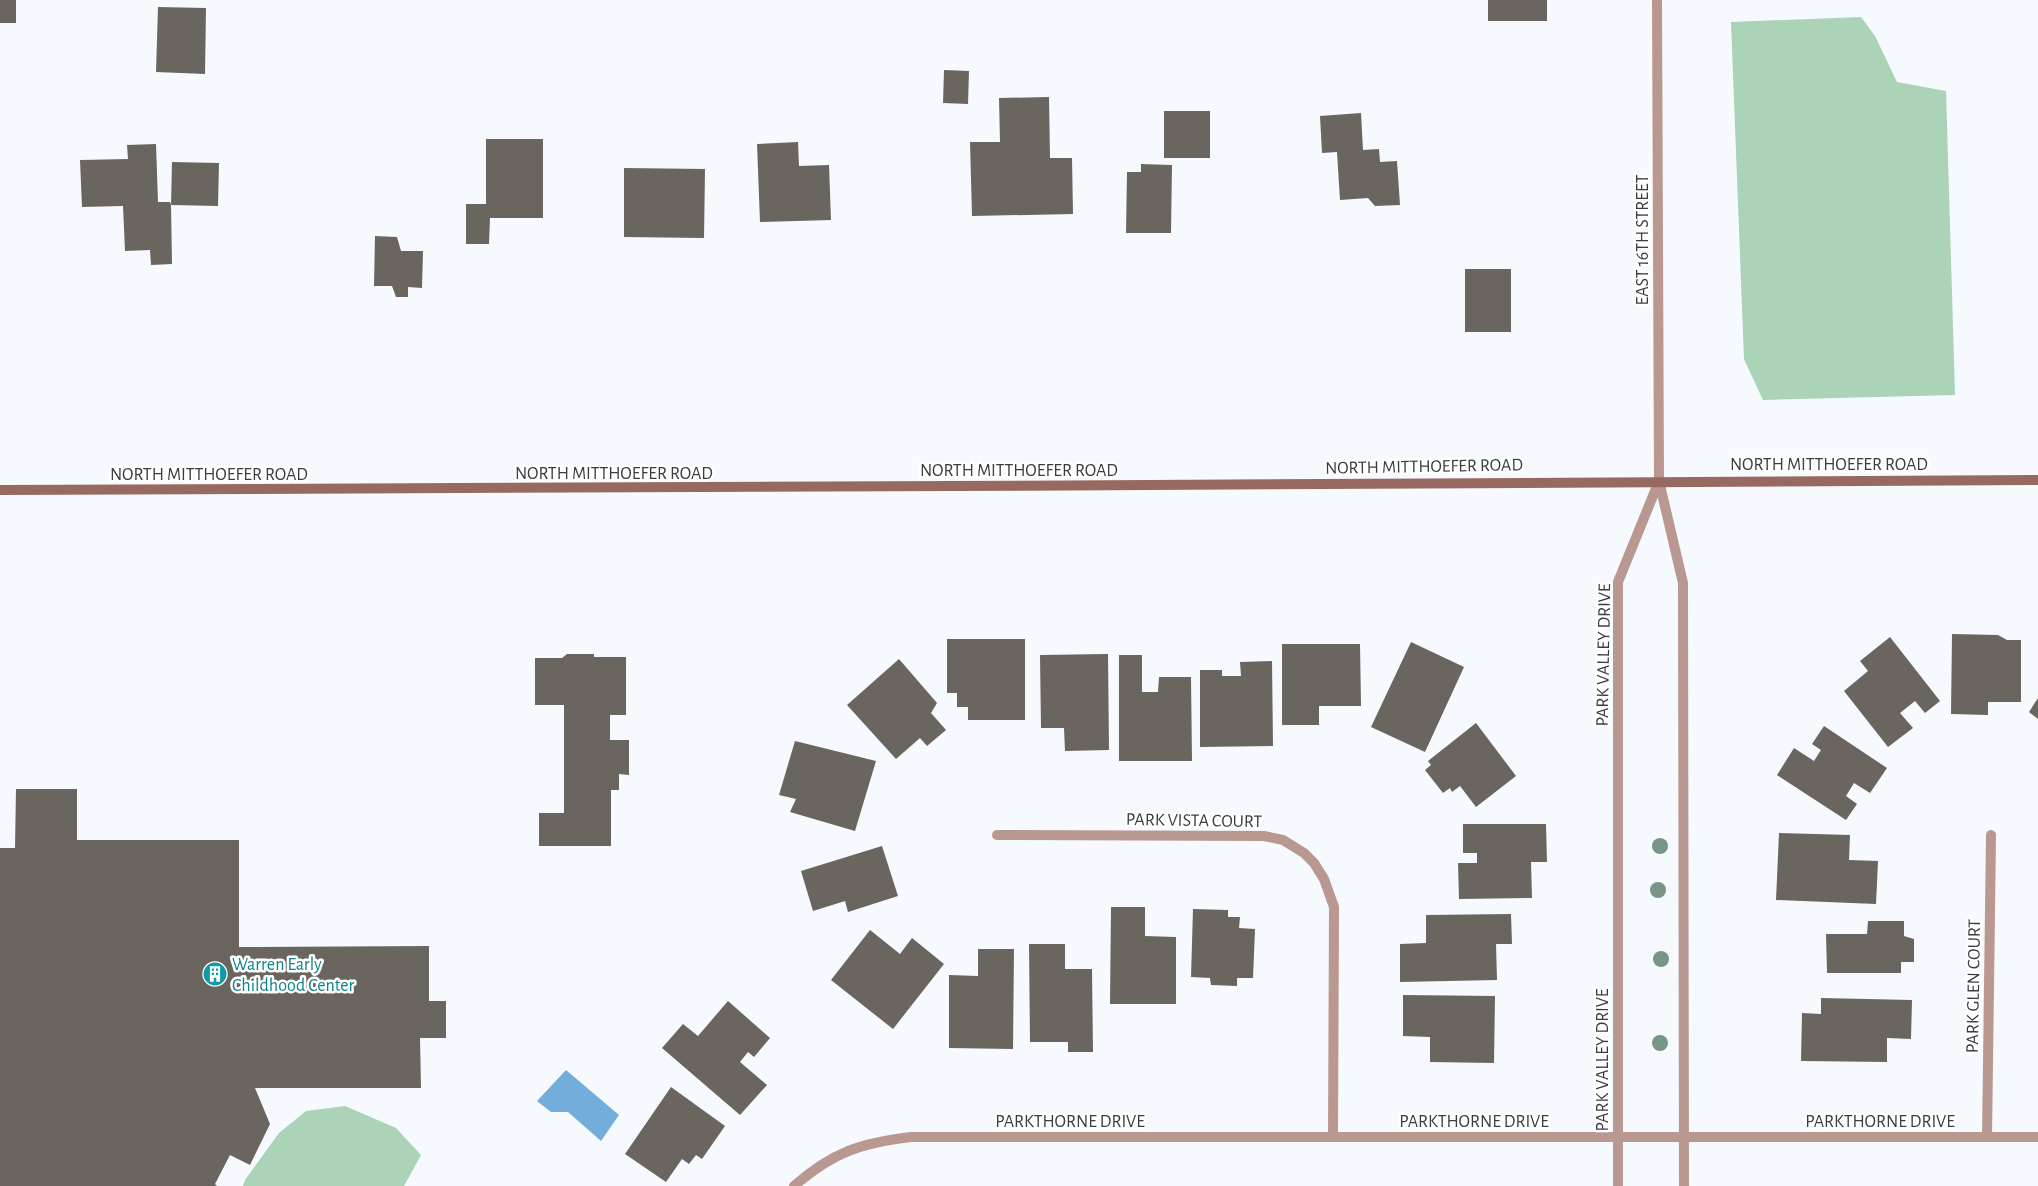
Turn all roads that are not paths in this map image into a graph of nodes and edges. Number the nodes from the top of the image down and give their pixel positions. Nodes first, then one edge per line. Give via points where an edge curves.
1 (1657, 0) edge
2 (2038, 480) edge
3 (1659, 481) junction
4 (0, 490) edge
5 (1991, 834) dead end
6 (997, 836) dead end
7 (1618, 1137) junction
8 (1684, 1137) junction
9 (1333, 1138) junction
10 (1987, 1138) junction
11 (2038, 1138) edge
12 (794, 1186) edge
13 (1618, 1186) edge
14 (1684, 1186) edge

1 - 3 street, EAST 16TH STREET
2 - 3 main road, NORTH MITTHOEFER ROAD
3 - 4 main road, NORTH MITTHOEFER ROAD via 541,490
3 - 7 street, PARK VALLEY DRIVE via 1618,582
3 - 8 street via 1683,583
5 - 10 street, PARK GLEN COURT
6 - 9 street, PARK VISTA COURT via 1264,836 1283,840 1304,853 1319,870 1334,907
7 - 8 street, PARKTHORNE DRIVE
7 - 9 street, PARKTHORNE DRIVE
7 - 13 street, PARK VALLEY DRIVE
8 - 10 street, PARKTHORNE DRIVE
8 - 14 street
9 - 12 street, PARKTHORNE DRIVE via 911,1138 858,1146 828,1160
10 - 11 street, PARKTHORNE DRIVE

